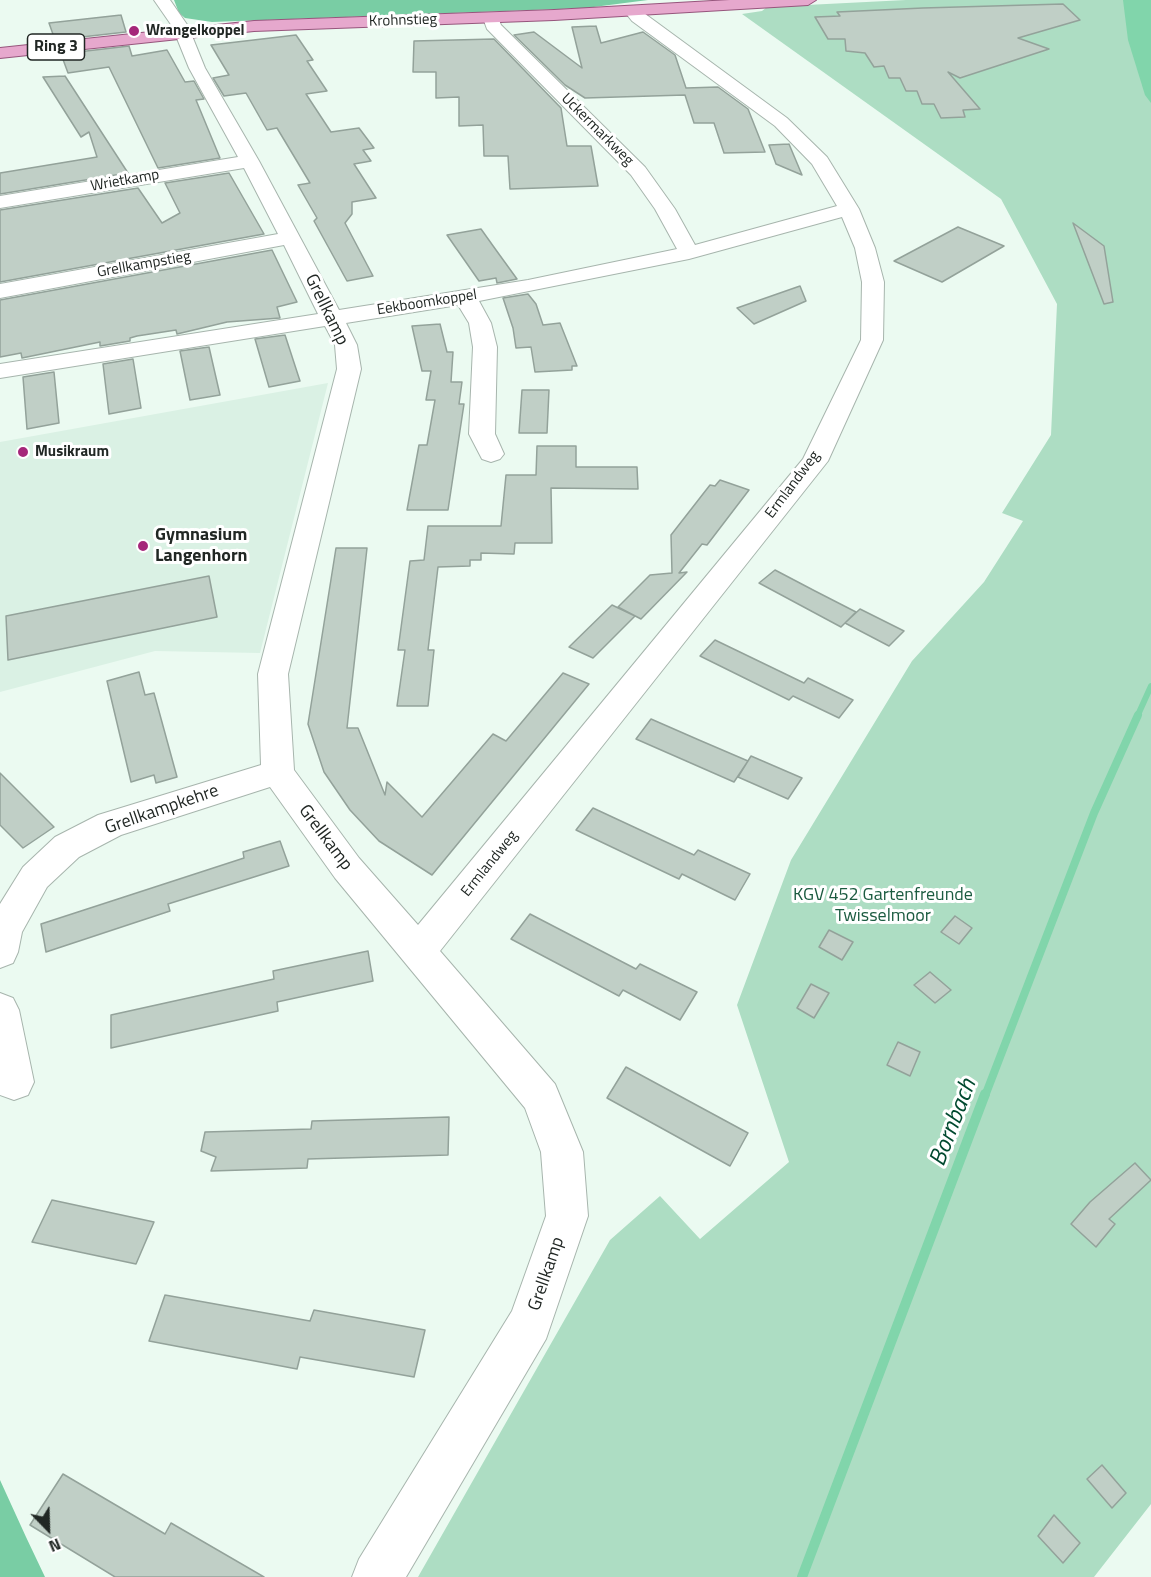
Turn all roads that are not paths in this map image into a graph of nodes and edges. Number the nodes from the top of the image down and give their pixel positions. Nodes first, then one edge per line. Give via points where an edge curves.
1 (162, 0) edge
2 (808, 0) edge
3 (632, 11) junction
4 (491, 18) junction
5 (182, 32) junction
6 (0, 53) edge
7 (250, 161) junction
8 (0, 202) edge
9 (849, 209) junction
10 (288, 238) junction
11 (689, 253) junction
12 (0, 291) edge
13 (465, 297) junction
14 (334, 318) junction
15 (0, 371) edge
16 (491, 454) dead end
17 (278, 772) junction
18 (419, 951) junction
19 (0, 952) edge
20 (0, 1010) edge
21 (14, 1082) dead end
22 (377, 1577) edge

1 - 5 street
2 - 3 main road, Krohnstieg / Ring 3
3 - 4 main road, Krohnstieg / Ring 3
3 - 9 street, Ermlandweg via 781,122 820,161
4 - 5 main road, Krohnstieg / Ring 3
4 - 11 street, Uckermarkweg via 493,26 638,171
5 - 6 main road, Krohnstieg / Ring 3
5 - 7 street, Grellkamp via 197,68
7 - 8 street, Wrietkamp
7 - 10 street, Grellkamp
9 - 11 street, Eekboomkoppel
9 - 18 street, Ermlandweg via 865,248 873,282 872,340 815,461
10 - 12 street, Grellkampstieg
10 - 14 street, Grellkamp
11 - 13 street, Eekboomkoppel
13 - 14 street, Eekboomkoppel
13 - 16 street via 480,323 485,347 482,434
14 - 15 street, Eekboomkoppel
14 - 17 street, Grellkamp via 346,345 349,369 273,674
17 - 18 street, Grellkamp via 340,859
17 - 19 street, Grellkampkehre via 110,825 67,847 35,877 4,930
18 - 22 street, Grellkamp via 541,1097 562,1152 567,1216 530,1323
20 - 21 street

